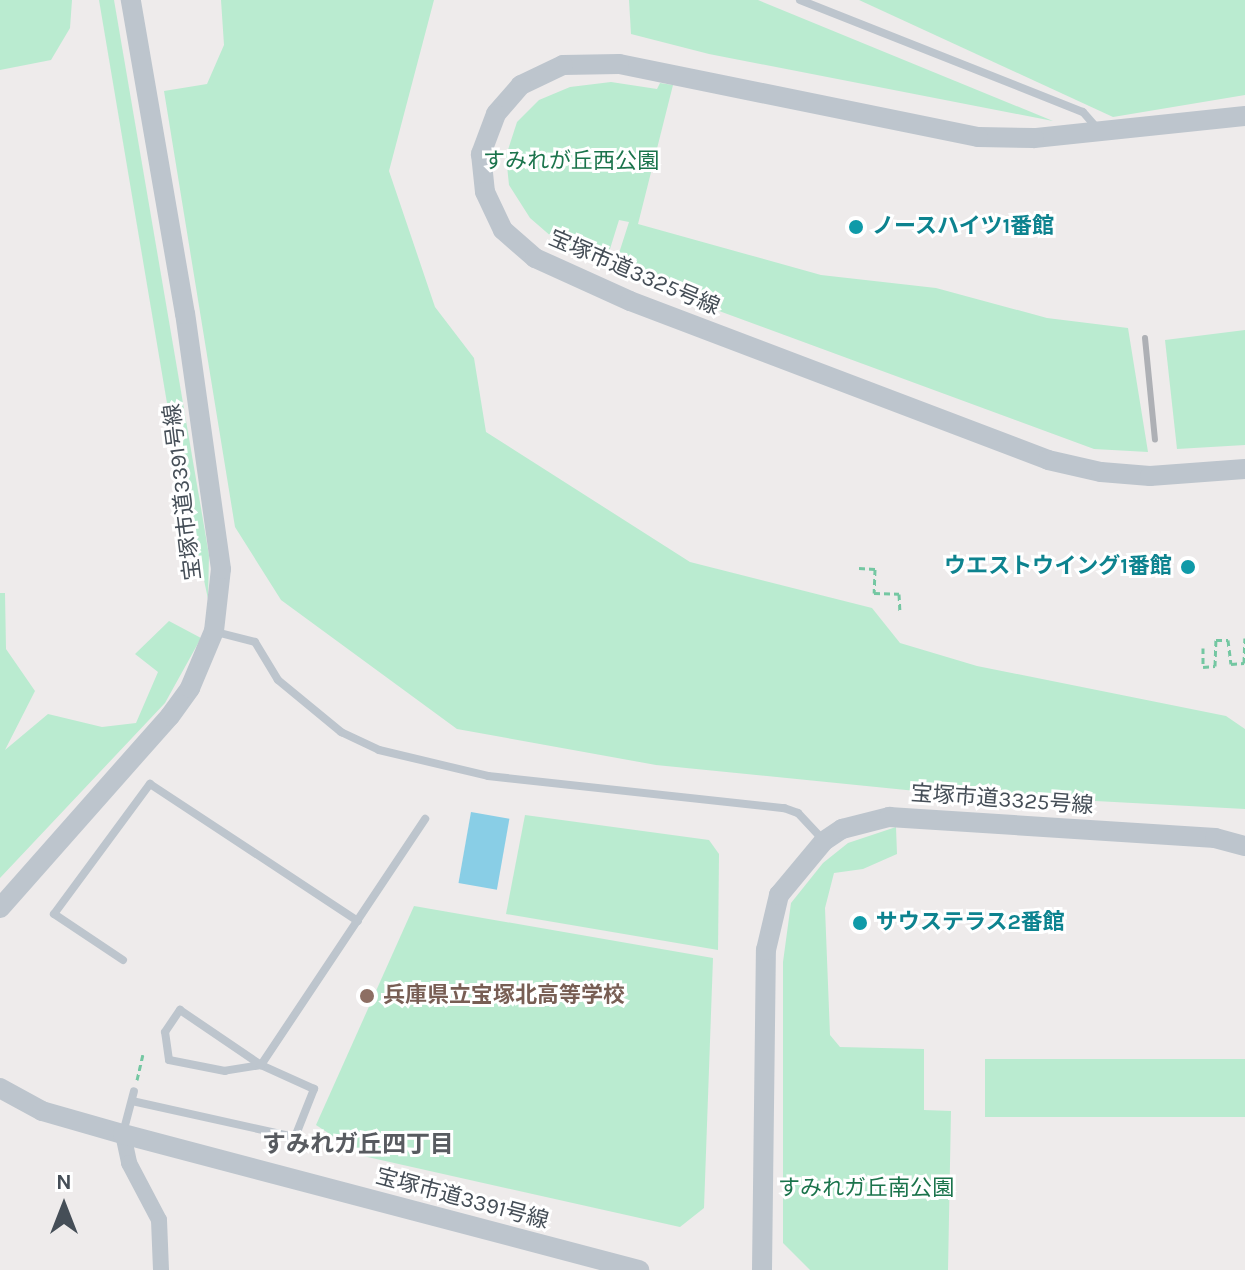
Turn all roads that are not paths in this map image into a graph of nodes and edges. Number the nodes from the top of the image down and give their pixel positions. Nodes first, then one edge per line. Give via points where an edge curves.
1 (131, 0) edge
2 (800, 0) edge
3 (1245, 116) edge
4 (1101, 131) junction
5 (1245, 469) edge
6 (214, 631) junction
7 (425, 819) dead end
8 (824, 841) junction
9 (1245, 846) edge
10 (0, 908) edge
11 (358, 921) junction
12 (123, 960) dead end
13 (261, 1065) junction
14 (0, 1088) edge
15 (134, 1091) road end
16 (132, 1101) junction
17 (123, 1134) junction
18 (161, 1270) edge
19 (639, 1270) edge
20 (762, 1270) edge

1 - 6 street, 宝塚市道3391号線 via 185,314 221,569
2 - 4 lane via 1083,112
3 - 4 street, 宝塚市道3325号線
4 - 5 street, 宝塚市道3325号線 via 978,137 619,64 563,65 521,85 496,114 481,154 485,192 503,230 535,258 630,301 1048,460 1150,476
6 - 8 lane via 255,642 278,680 341,732 379,750 488,776 784,808 798,813
6 - 10 street, 宝塚市道3391号線 via 196,676 170,716
7 - 11 lane
8 - 9 street, 宝塚市道3325号線 via 842,829 889,817 1215,838
8 - 20 street, 宝塚市道3325号線 via 779,895 766,950
11 - 12 lane via 150,784 54,914
11 - 13 lane
13 - 13 lane via 225,1071 169,1060 165,1032 180,1010
13 - 16 lane via 314,1089 295,1137
14 - 17 street, 宝塚市道3391号線 via 42,1111
15 - 16 lane
16 - 17 lane
17 - 18 street via 129,1163 159,1220
17 - 19 street, 宝塚市道3391号線

